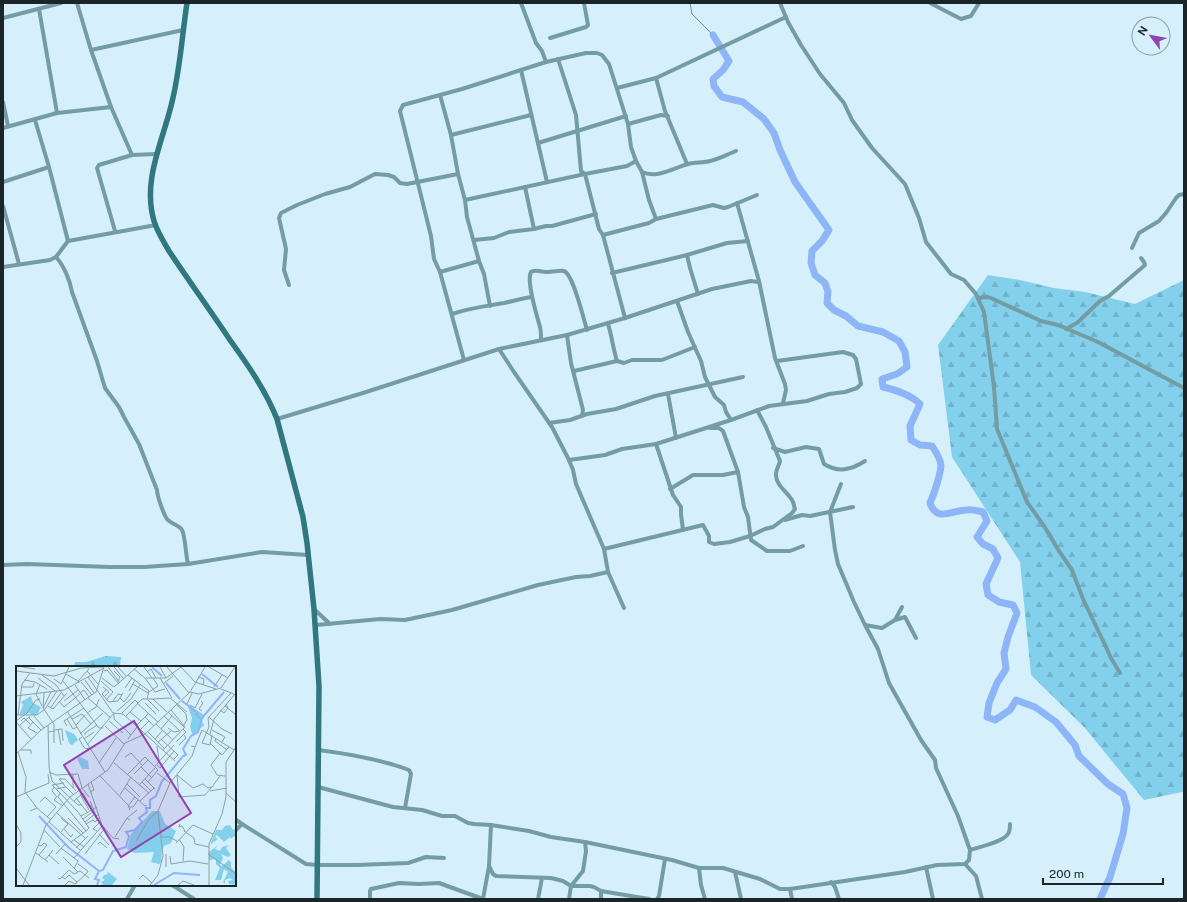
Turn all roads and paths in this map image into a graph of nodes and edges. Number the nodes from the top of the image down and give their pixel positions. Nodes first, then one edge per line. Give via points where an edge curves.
1 (61, 3) edge
2 (77, 3) edge
3 (187, 3) edge
4 (521, 3) edge
5 (584, 3) edge
6 (780, 3) edge
7 (930, 3) edge
8 (979, 3) edge
9 (39, 9) junction
10 (786, 17) junction
11 (3, 18) edge
12 (183, 30) junction
13 (550, 38) dead end
14 (91, 50) junction
15 (558, 59) junction
16 (546, 62) junction
17 (521, 70) junction
18 (656, 78) junction
19 (617, 88) junction
20 (440, 95) junction
21 (3, 102) edge
22 (111, 108) junction
23 (665, 111) junction
24 (57, 113) junction
25 (661, 115) junction
26 (531, 116) junction
27 (626, 116) junction
28 (668, 116) junction
29 (35, 120) junction
30 (628, 124) junction
31 (8, 126) junction
32 (3, 128) edge
33 (577, 130) junction
34 (451, 135) junction
35 (538, 143) junction
36 (736, 151) dead end
37 (156, 154) junction
38 (132, 155) junction
39 (636, 161) junction
40 (687, 164) junction
41 (49, 167) junction
42 (642, 172) junction
43 (458, 174) junction
44 (585, 174) junction
45 (647, 175) junction
46 (644, 179) junction
47 (3, 182) edge
48 (418, 182) junction
49 (547, 182) junction
50 (525, 187) junction
51 (1184, 194) edge
52 (757, 195) dead end
53 (466, 200) junction
54 (737, 204) junction
55 (3, 206) edge
56 (596, 214) junction
57 (656, 219) junction
58 (156, 225) junction
59 (534, 229) junction
60 (115, 231) junction
61 (603, 235) junction
62 (474, 240) junction
63 (68, 241) junction
64 (748, 241) junction
65 (1132, 248) dead end
66 (687, 255) junction
67 (56, 257) junction
68 (1141, 258) dead end
69 (479, 261) junction
70 (19, 264) junction
71 (3, 267) edge
72 (440, 272) junction
73 (612, 273) junction
74 (758, 282) junction
75 (289, 285) dead end
76 (698, 294) junction
77 (532, 298) junction
78 (978, 298) junction
79 (677, 301) junction
80 (490, 306) junction
81 (452, 314) junction
82 (625, 318) junction
83 (608, 324) junction
84 (1066, 329) junction
85 (587, 330) junction
86 (567, 335) junction
87 (541, 340) junction
88 (695, 347) junction
89 (500, 349) junction
90 (464, 360) junction
91 (617, 361) junction
92 (777, 361) junction
93 (574, 371) junction
94 (743, 377) dead end
95 (709, 385) junction
96 (1184, 388) edge
97 (668, 394) junction
98 (783, 403) junction
99 (583, 410) junction
100 (757, 410) junction
101 (587, 414) junction
102 (582, 416) junction
103 (277, 419) junction
104 (731, 420) junction
105 (549, 424) junction
106 (708, 428) junction
107 (676, 438) junction
108 (656, 444) junction
109 (774, 448) junction
110 (569, 460) junction
111 (865, 461) dead end
112 (738, 472) junction
113 (841, 484) dead end
114 (670, 489) junction
115 (853, 507) dead end
116 (795, 509) junction
117 (830, 512) junction
118 (802, 515) junction
119 (782, 520) junction
120 (683, 530) junction
121 (750, 536) junction
122 (803, 546) dead end
123 (604, 549) junction
124 (308, 555) junction
125 (188, 564) junction
126 (3, 566) edge
127 (608, 572) junction
128 (902, 607) dead end
129 (624, 608) dead end
130 (314, 609) junction
131 (895, 620) junction
132 (330, 624) junction
133 (316, 625) junction
134 (865, 625) junction
135 (916, 638) dead end
136 (1120, 673) dead end
137 (319, 750) junction
138 (318, 787) junction
139 (405, 808) junction
140 (236, 820) edge
141 (242, 824) junction
142 (1010, 824) dead end
143 (491, 825) junction
144 (236, 830) edge
145 (585, 842) junction
146 (970, 850) junction
147 (444, 858) dead end
148 (665, 859) junction
149 (965, 864) junction
150 (316, 865) junction
151 (489, 866) junction
152 (926, 867) junction
153 (698, 868) junction
154 (735, 872) junction
155 (542, 878) junction
156 (831, 882) junction
157 (134, 886) edge
158 (174, 886) edge
159 (571, 886) junction
160 (790, 888) junction
161 (601, 892) junction
162 (633, 898) edge
163 (127, 899) edge
164 (194, 899) edge
165 (317, 899) edge
166 (370, 899) edge
167 (483, 899) edge
168 (538, 899) edge
169 (569, 899) edge
170 (601, 899) edge
171 (649, 899) edge
172 (658, 899) edge
173 (705, 899) edge
174 (741, 899) edge
175 (792, 899) edge
176 (839, 899) edge
177 (933, 899) edge
178 (982, 899) edge

1 - 9 street
2 - 14 street
3 - 12 main road
4 - 16 street
5 - 13 street via 588,25
6 - 10 street
7 - 8 street via 961,19 971,16
9 - 11 street
9 - 24 street
10 - 18 street
10 - 78 street via 801,45 820,74 844,103 852,120 872,148 905,184 926,242 951,274 964,280
12 - 14 street
12 - 37 main road via 172,103
14 - 22 street
15 - 16 street
15 - 19 street via 586,53 602,55 609,64
15 - 33 street via 576,115
16 - 17 street
17 - 20 street
17 - 26 street
18 - 19 street
18 - 23 street
19 - 27 street
20 - 34 street
20 - 48 street via 403,105 400,111
21 - 31 street
22 - 24 street
22 - 38 street
23 - 25 street
23 - 28 street
24 - 29 street
25 - 28 street
25 - 30 street
26 - 34 street
26 - 35 street
27 - 30 street
27 - 33 street
28 - 40 street
29 - 31 street
29 - 41 street
30 - 39 street
31 - 32 street
33 - 35 street
33 - 44 street via 580,167
34 - 43 street
35 - 49 street
36 - 40 street via 708,162
37 - 38 street
37 - 58 main road via 151,179 152,209
38 - 60 street via 99,164 97,168
39 - 42 street
39 - 44 street via 627,166
40 - 45 street via 662,173
41 - 47 street
41 - 63 street
42 - 45 street
42 - 46 street
43 - 48 street
43 - 53 street
44 - 49 street
44 - 56 street
45 - 46 street
46 - 57 street
48 - 72 street via 433,255
48 - 75 street via 400,183 388,175 375,174 350,187 325,194 281,213 279,218 286,249 284,270
49 - 50 street
50 - 53 street
50 - 59 street
51 - 65 street via 1176,198 1159,221 1140,233
52 - 54 street
53 - 62 street via 467,218
54 - 57 street via 724,208 713,205
54 - 64 street
55 - 70 street
56 - 59 street
56 - 61 street
57 - 61 street
58 - 60 street
58 - 103 main road via 169,250 257,380
59 - 62 street
60 - 63 street
61 - 73 street
62 - 69 street
63 - 67 street
64 - 66 street via 727,243
64 - 74 street
66 - 73 street
66 - 76 street
67 - 70 street
67 - 125 street via 70,284 105,388 140,444 166,519 182,529
68 - 84 street via 1145,265 1077,323
69 - 72 street
69 - 80 street
70 - 71 street
72 - 81 street
73 - 82 street
74 - 76 street via 751,281
74 - 92 street
76 - 79 street
77 - 80 street via 521,298
77 - 85 street via 530,272 564,271 573,284
77 - 87 street
78 - 84 street via 988,297 1041,321
78 - 136 street via 984,312 989,342 997,429 1027,502 1072,570 1083,599
79 - 82 street
79 - 88 street
80 - 81 street
81 - 90 street
82 - 83 street
83 - 85 street
83 - 91 street
84 - 96 street via 1098,342
85 - 86 street
86 - 87 street
86 - 93 street
87 - 89 street
88 - 91 street via 662,360 632,360 624,363
88 - 95 street
89 - 90 street
89 - 105 street
90 - 103 street via 363,394
91 - 93 street
92 - 98 street via 786,390
92 - 98 street via 843,352 853,355 856,359 861,380 857,388 845,392 802,402
93 - 99 street
94 - 95 street
95 - 97 street
95 - 104 street via 724,405
97 - 101 street via 616,409
97 - 107 street
98 - 100 street
99 - 101 street
99 - 102 street
100 - 104 street
100 - 109 street
101 - 102 street
102 - 105 street
103 - 124 main road via 302,517
104 - 106 street
105 - 110 street
106 - 107 street
106 - 112 street via 719,428 723,431
107 - 108 street
108 - 110 street
108 - 114 street
109 - 111 street via 785,452 806,447 819,449 824,464 831,469 840,470
109 - 116 street via 780,461 776,477
110 - 123 street via 576,484
112 - 114 street via 693,475
112 - 121 street
113 - 117 street
114 - 120 street via 681,507
115 - 117 street
116 - 118 street
116 - 119 street
117 - 118 street
117 - 134 street via 838,564
118 - 119 street
119 - 121 street via 773,527
120 - 121 street via 703,525 709,542 714,544
120 - 123 street
121 - 122 street via 767,551 790,551
123 - 127 street
124 - 125 street via 262,552
124 - 130 main road
125 - 126 street via 144,567 27,564
127 - 129 street
127 - 132 street via 538,585 452,610 405,620 380,619
128 - 131 street
130 - 132 street
130 - 133 main road
131 - 134 street via 882,628
131 - 135 street via 905,617
132 - 133 street
133 - 137 main road
134 - 146 street via 878,649 889,683 935,760
137 - 138 main road
137 - 139 street via 358,756 409,770 411,774
138 - 139 street
138 - 150 main road
139 - 143 street via 442,816 455,816 468,823
140 - 141 street
141 - 144 street
141 - 150 street via 306,864
142 - 146 street via 1008,834 996,842
143 - 145 street
143 - 151 street
145 - 148 street
145 - 159 street via 583,871
146 - 149 street via 969,860
147 - 150 street via 426,857 408,863
148 - 153 street
148 - 172 street
149 - 152 street
149 - 178 street via 976,876
150 - 165 main road
151 - 155 street via 496,876
151 - 167 street
152 - 156 street
152 - 177 street
153 - 154 street via 723,868
153 - 173 street
154 - 160 street via 760,879 780,889
154 - 174 street
155 - 159 street via 563,881
155 - 168 street
156 - 160 street
156 - 176 street
157 - 163 street
158 - 164 street
159 - 161 street via 590,886
159 - 169 street
160 - 175 street
161 - 162 street
161 - 170 street
162 - 171 street
166 - 167 street via 371,889 399,883 439,884

